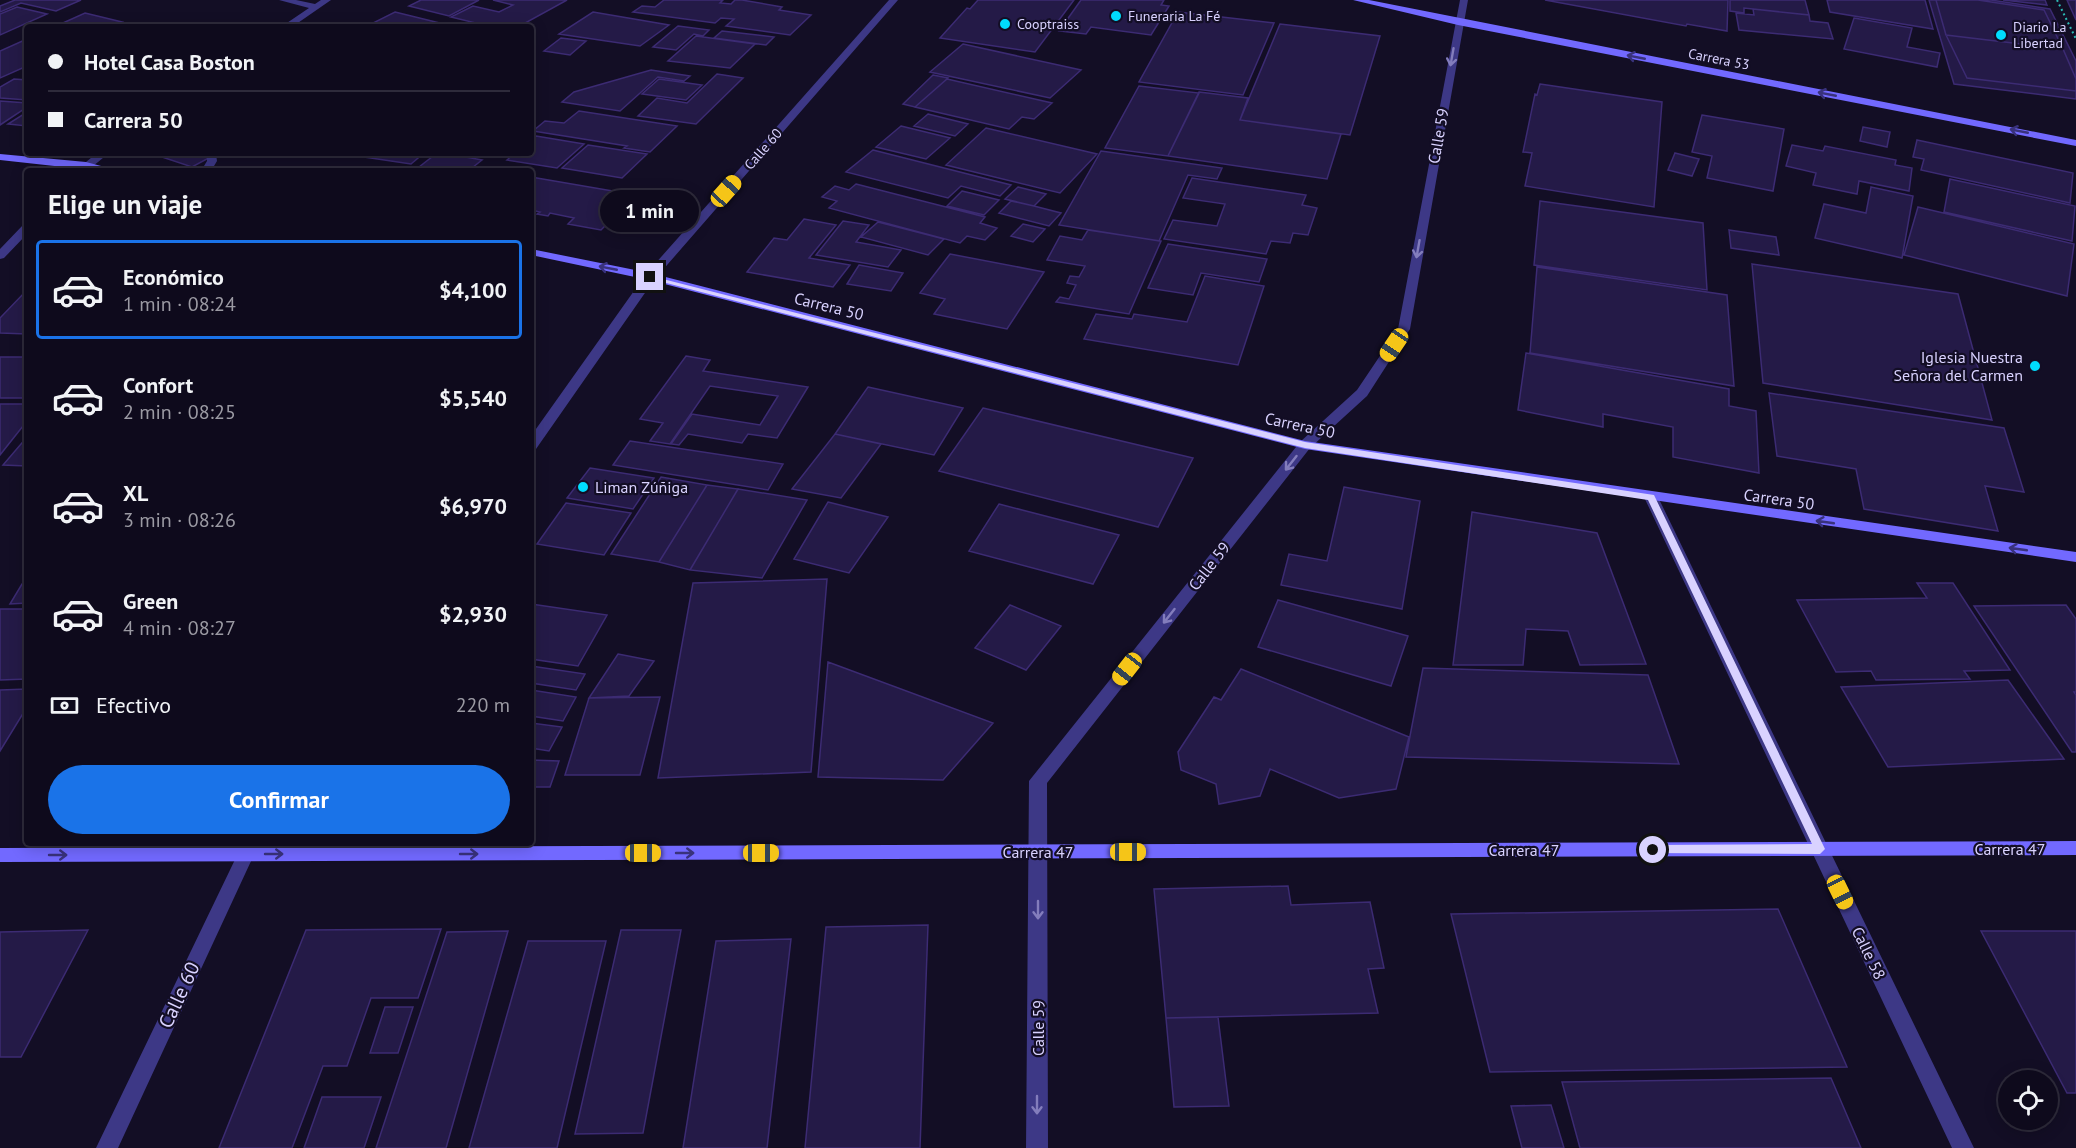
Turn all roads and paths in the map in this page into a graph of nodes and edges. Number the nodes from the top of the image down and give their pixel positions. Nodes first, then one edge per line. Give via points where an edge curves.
1 (283, 0) edge
2 (327, 0) edge
3 (894, 0) edge
4 (1357, 0) edge
5 (1464, 0) edge
6 (2057, 0) edge
7 (315, 7) junction
8 (1458, 22) junction
9 (290, 24) edge
10 (2076, 39) edge
11 (2076, 142) edge
12 (100, 156) edge
13 (212, 156) dead end
14 (0, 157) edge
15 (83, 168) edge
16 (208, 168) edge
17 (24, 230) edge
18 (534, 253) edge
19 (0, 256) edge
20 (650, 277) junction
21 (534, 442) edge
22 (1305, 445) junction
23 (1651, 497) junction
24 (2076, 557) edge
25 (2076, 848) edge
26 (249, 849) edge
27 (1820, 849) junction
28 (1038, 852) junction
29 (0, 855) edge
30 (107, 1148) edge
31 (1037, 1148) edge
32 (1963, 1148) edge

1 - 7 street
2 - 7 street
3 - 20 street, Calle 60
4 - 8 street, Carrera 53
5 - 8 street, Calle 59
6 - 10 path
7 - 9 street
11 -> 8 street, Carrera 53
8 -> 22 street, Calle 59 via 1404,329 1362,393
12 - 15 street
13 - 16 street
14 - 15 street
17 - 19 street
20 -> 18 street, Carrera 50
20 - 21 street, Calle 60
20 - 22 street, Carrera 50
22 - 23 street, Carrera 50
22 -> 28 street, Calle 59 via 1038,781
24 -> 23 street, Carrera 50
23 - 27 street, Calle 58
25 - 27 street, Carrera 47
26 -> 28 street, Carrera 47
29 -> 26 street, Carrera 47
26 - 30 street, Calle 60
27 - 28 street, Carrera 47
27 - 32 street, Calle 58
28 -> 31 street, Calle 59

